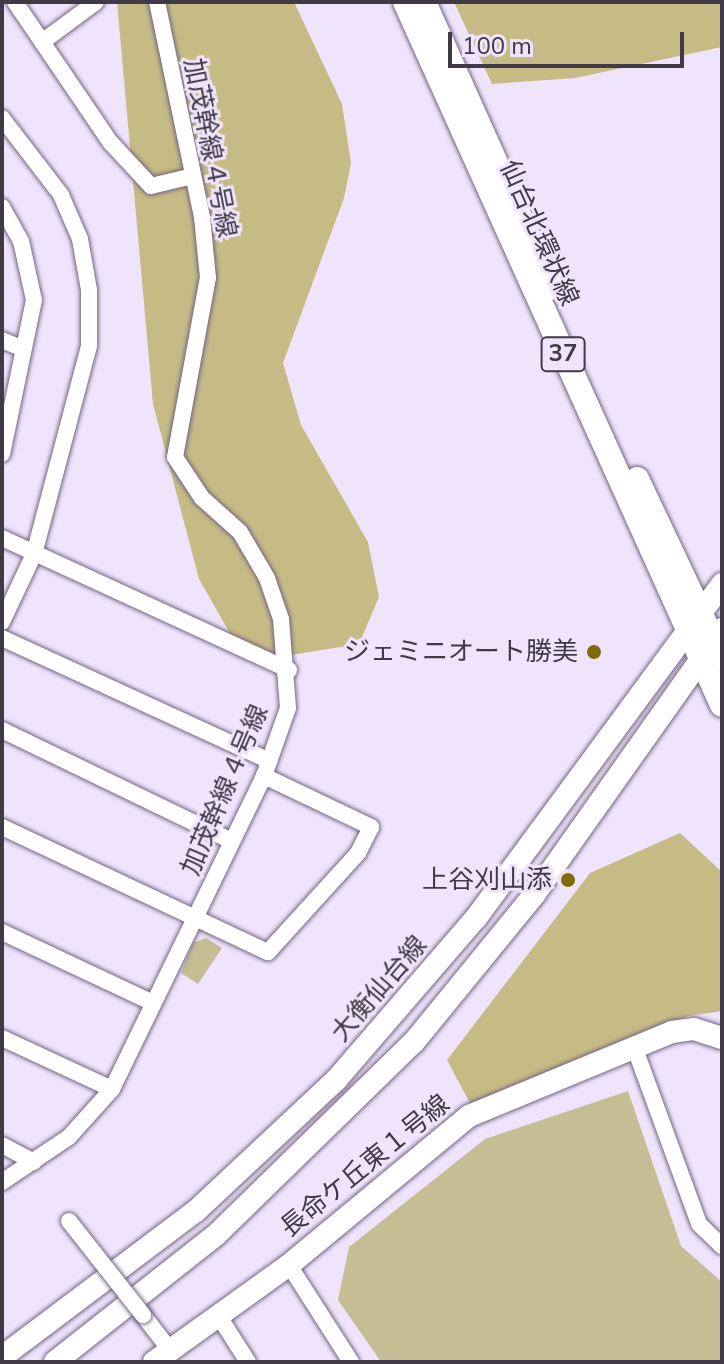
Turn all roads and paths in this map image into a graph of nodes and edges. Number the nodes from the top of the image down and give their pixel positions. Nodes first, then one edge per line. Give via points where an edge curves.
1 (15, 2) edge
2 (96, 2) edge
3 (157, 2) edge
4 (405, 2) edge
5 (424, 2) edge
6 (42, 42) junction
7 (2, 118) edge
8 (193, 176) junction
9 (2, 207) edge
10 (2, 340) edge
11 (23, 349) junction
12 (3, 444) edge
13 (2, 538) edge
14 (34, 554) junction
15 (722, 584) edge
16 (2, 622) edge
17 (694, 623) junction
18 (2, 638) edge
19 (714, 647) edge
20 (289, 670) junction
21 (722, 705) edge
22 (2, 730) edge
23 (266, 768) junction
24 (2, 827) edge
25 (232, 841) junction
26 (195, 920) junction
27 (2, 932) edge
28 (153, 1003) junction
29 (2, 1038) edge
30 (722, 1038) edge
31 (634, 1046) junction
32 (112, 1089) junction
33 (2, 1145) edge
34 (34, 1162) junction
35 (2, 1182) edge
36 (69, 1221) dead end
37 (722, 1246) edge
38 (289, 1265) junction
39 (220, 1318) junction
40 (162, 1356) edge
41 (2, 1357) edge
42 (55, 1362) edge
43 (248, 1362) edge
44 (351, 1362) edge

1 - 6 street
2 - 6 street
3 - 8 street, 加茂幹線４号線
4 - 17 main road, 仙台北環状線 / 37
5 - 17 main road, 仙台北環状線 / 37
6 - 8 street via 111,143 151,186
7 - 14 street via 61,195 80,239 89,290 89,346
8 - 20 street, 加茂幹線４号線 via 208,278 175,457 202,498 240,532 267,578
9 - 11 street via 21,241 32,289
10 - 11 street
11 - 12 street
13 - 14 street
14 - 16 street
14 - 20 street
15 - 17 main road, 大衡仙台線
17 - 19 main road, 仙台北環状線 / 37
17 - 41 main road, 大衡仙台線 via 476,918 336,1080 196,1211
18 - 23 street
19 - 21 main road, 仙台北環状線 / 37
19 - 42 main road via 534,895 414,1042 217,1234
20 - 23 street, 加茂幹線４号線 via 288,708
22 - 25 street
23 - 25 street, 加茂幹線４号線
23 - 26 street via 371,827 358,853 268,952
24 - 26 street
25 - 26 street, 加茂幹線４号線
26 - 28 street, 加茂幹線４号線
27 - 28 street
28 - 32 street, 加茂幹線４号線
29 - 32 street
30 - 31 main road, 長命ケ丘東１号線 via 694,1029
31 - 37 street via 699,1224
31 - 38 main road, 長命ケ丘東１号線 via 469,1116
32 - 34 street, 加茂幹線４号線 via 97,1113
33 - 34 street
34 - 35 street, 加茂幹線４号線
36 - 40 street, bridge via 153,1328
38 - 39 main road, 長命ケ丘東１号線
38 - 44 street
39 - 40 main road, 長命ケ丘東１号線
39 - 43 street

